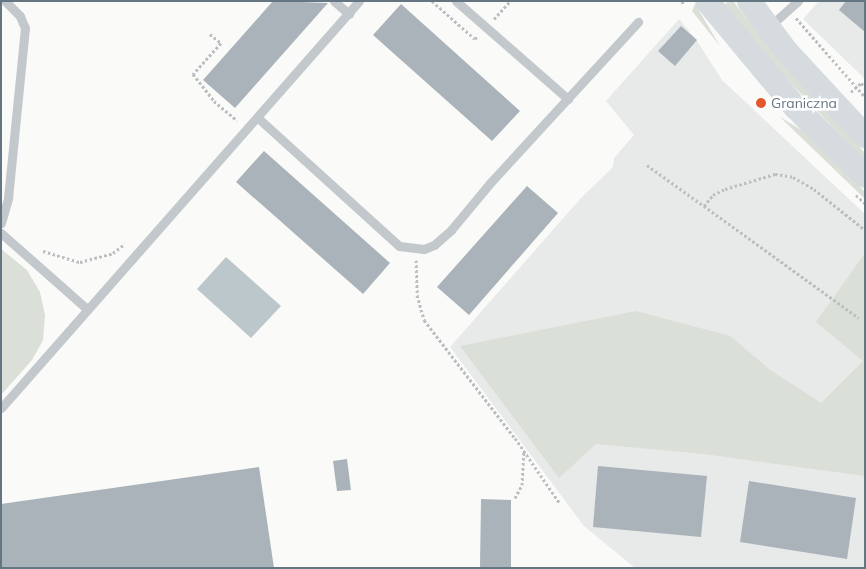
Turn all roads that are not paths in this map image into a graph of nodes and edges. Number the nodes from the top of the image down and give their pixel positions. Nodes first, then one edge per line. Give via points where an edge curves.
1 (6, 1) edge
2 (334, 1) edge
3 (359, 1) edge
4 (456, 1) edge
5 (749, 1) edge
6 (798, 1) edge
7 (696, 3) edge
8 (349, 14) junction
9 (638, 22) dead end
10 (769, 28) junction
11 (568, 99) junction
12 (258, 118) junction
13 (865, 136) edge
14 (865, 176) edge
15 (1, 223) edge
16 (1, 233) edge
17 (87, 309) junction
18 (1, 408) edge

1 - 15 lane via 20,16 25,28 8,198
2 - 8 lane
3 - 8 lane
4 - 11 lane
5 - 10 main road
6 - 10 lane
7 - 14 main road
8 - 12 lane
9 - 11 lane
10 - 13 main road
11 - 12 lane via 451,230 434,245 417,249 399,246
12 - 17 lane
16 - 17 lane
17 - 18 lane

